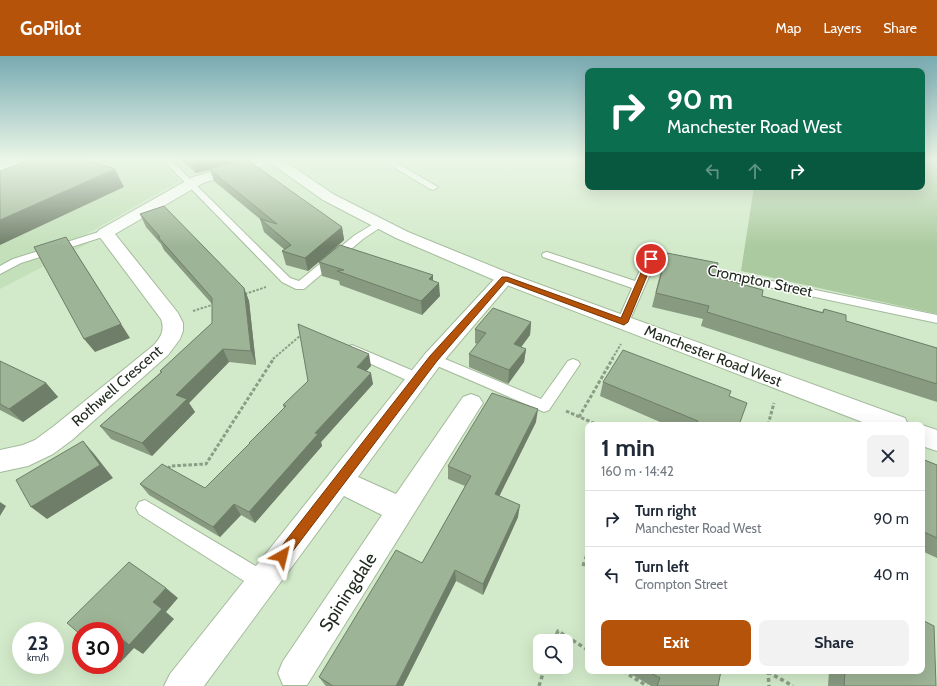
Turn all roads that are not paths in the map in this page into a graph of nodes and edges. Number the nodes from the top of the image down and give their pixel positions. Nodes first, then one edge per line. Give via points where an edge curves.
1 (183, 188) edge
2 (195, 188) edge
3 (316, 188) edge
4 (379, 225) junction
5 (105, 233) junction
6 (547, 255) dead end
7 (0, 271) edge
8 (505, 278) junction
9 (639, 286) junction
10 (937, 319) edge
11 (628, 324) junction
12 (315, 334) edge
13 (434, 359) junction
14 (572, 364) dead end
15 (418, 379) junction
16 (471, 403) dead end
17 (888, 422) edge
18 (925, 436) edge
19 (937, 441) edge
20 (0, 461) edge
21 (339, 481) junction
22 (145, 508) dead end
23 (401, 510) junction
24 (262, 581) junction
25 (295, 673) dead end
26 (182, 686) edge

1 - 5 street
2 - 4 lane via 286,280 300,286 359,237
3 - 4 street, Manchester Road West
4 - 8 street, Manchester Road West
5 - 7 lane via 17,261
5 - 20 street, Rothwell Crescent via 172,318 173,333 161,350 63,433 28,455
6 - 9 lane
8 - 11 street, Manchester Road West
8 - 13 street
9 - 10 lane, Crompton Street via 651,259 656,259
9 - 11 lane, Crompton Street
11 - 17 street, Manchester Road West
12 - 15 lane
13 - 14 lane via 544,406
13 - 15 street
15 - 21 street
16 - 23 street, Spiningdale
18 - 19 street
21 - 23 street
21 - 24 street
22 - 24 lane
23 - 25 street, Spiningdale
24 - 26 street

